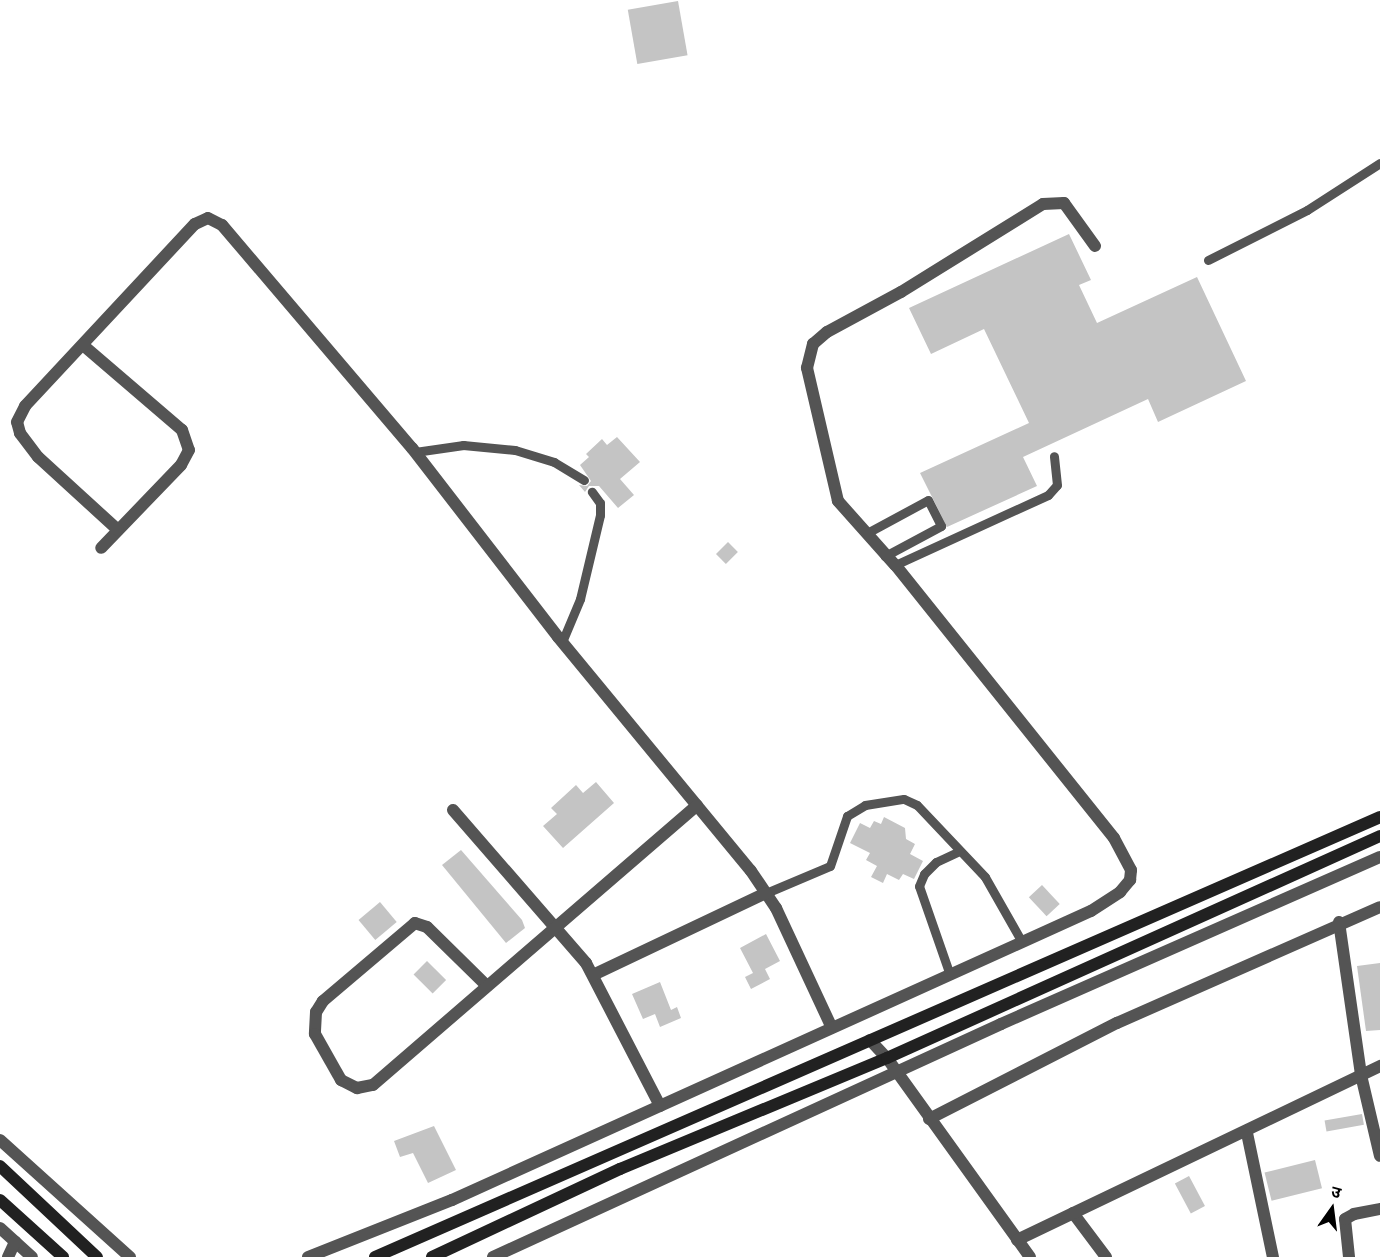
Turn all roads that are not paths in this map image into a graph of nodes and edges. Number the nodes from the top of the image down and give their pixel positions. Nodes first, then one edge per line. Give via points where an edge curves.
1 (1380, 163) edge
2 (1095, 246) dead end
3 (1208, 260) dead end
4 (84, 346) junction
5 (415, 452) junction
6 (1054, 456) dead end
7 (584, 480) dead end
8 (592, 492) dead end
9 (118, 530) junction
10 (867, 533) junction
11 (101, 548) dead end
12 (885, 556) junction
13 (895, 565) junction
14 (562, 642) junction
15 (697, 805) junction
16 (453, 810) dead end
17 (1380, 817) edge
18 (1380, 836) edge
19 (960, 850) junction
20 (1380, 857) edge
21 (766, 893) junction
22 (1380, 907) edge
23 (1339, 922) junction
24 (555, 925) junction
25 (1022, 942) junction
26 (593, 975) junction
27 (950, 975) junction
28 (487, 986) junction
29 (832, 1028) junction
30 (870, 1040) junction
31 (887, 1058) junction
32 (1380, 1066) edge
33 (896, 1071) junction
34 (1361, 1075) junction
35 (660, 1106) junction
36 (929, 1119) junction
37 (1246, 1132) junction
38 (0, 1140) edge
39 (1380, 1156) edge
40 (0, 1166) edge
41 (0, 1200) edge
42 (1380, 1209) edge
43 (1073, 1213) junction
44 (0, 1228) edge
45 (1017, 1240) junction
46 (15, 1242) junction
47 (310, 1256) edge
48 (8, 1257) edge
49 (32, 1257) edge
50 (63, 1257) edge
51 (97, 1257) edge
52 (130, 1257) edge
53 (375, 1257) edge
54 (432, 1257) edge
55 (493, 1257) edge
56 (1030, 1257) edge
57 (1106, 1257) edge
58 (1273, 1257) edge
59 (1349, 1257) edge

1 - 3 lane via 1307,210
2 - 10 street via 1064,203 1043,204 901,292 826,332 813,344 807,368 838,501
4 - 5 street via 195,224 208,218 222,225
4 - 9 street via 25,406 17,422 20,434 38,457
4 - 9 street via 182,430 188,440 189,450 181,465
5 - 7 lane via 463,445 515,450 554,462
5 - 14 street
6 - 13 lane via 1057,485 1048,495
8 - 14 lane via 600,503 600,515 580,599
9 - 11 street
10 - 12 street
10 - 12 lane via 928,500 941,526
12 - 13 street
13 - 25 street via 1114,838 1131,870 1130,880 1120,892 1091,911
14 - 15 street
15 - 21 street
15 - 24 street
16 - 24 street
17 - 30 street
18 - 31 street
19 - 21 lane via 917,805 890,799 865,805 847,816 830,866
19 - 25 lane via 985,877
19 - 27 lane via 936,862 919,886
20 - 33 street
21 - 26 street
21 - 29 street
22 - 23 street
23 - 34 street
23 - 36 street via 1117,1023
24 - 26 street
24 - 28 street
25 - 27 street
26 - 35 street
27 - 29 street
28 - 28 street via 427,927 415,923 323,1001 316,1012 315,1034 341,1080 366,1089
29 - 35 street
30 - 31 street
30 - 53 street
31 - 33 street
31 - 54 street via 621,1169
32 - 34 street
33 - 36 street
33 - 55 street
34 - 37 street
34 - 39 street
35 - 47 street via 452,1200
36 - 45 street
37 - 43 street
37 - 58 street
38 - 52 street
40 - 51 street
41 - 50 street
42 - 59 street via 1345,1219
43 - 45 street
43 - 57 street
44 - 46 street
45 - 56 street
46 - 48 street
46 - 49 street

